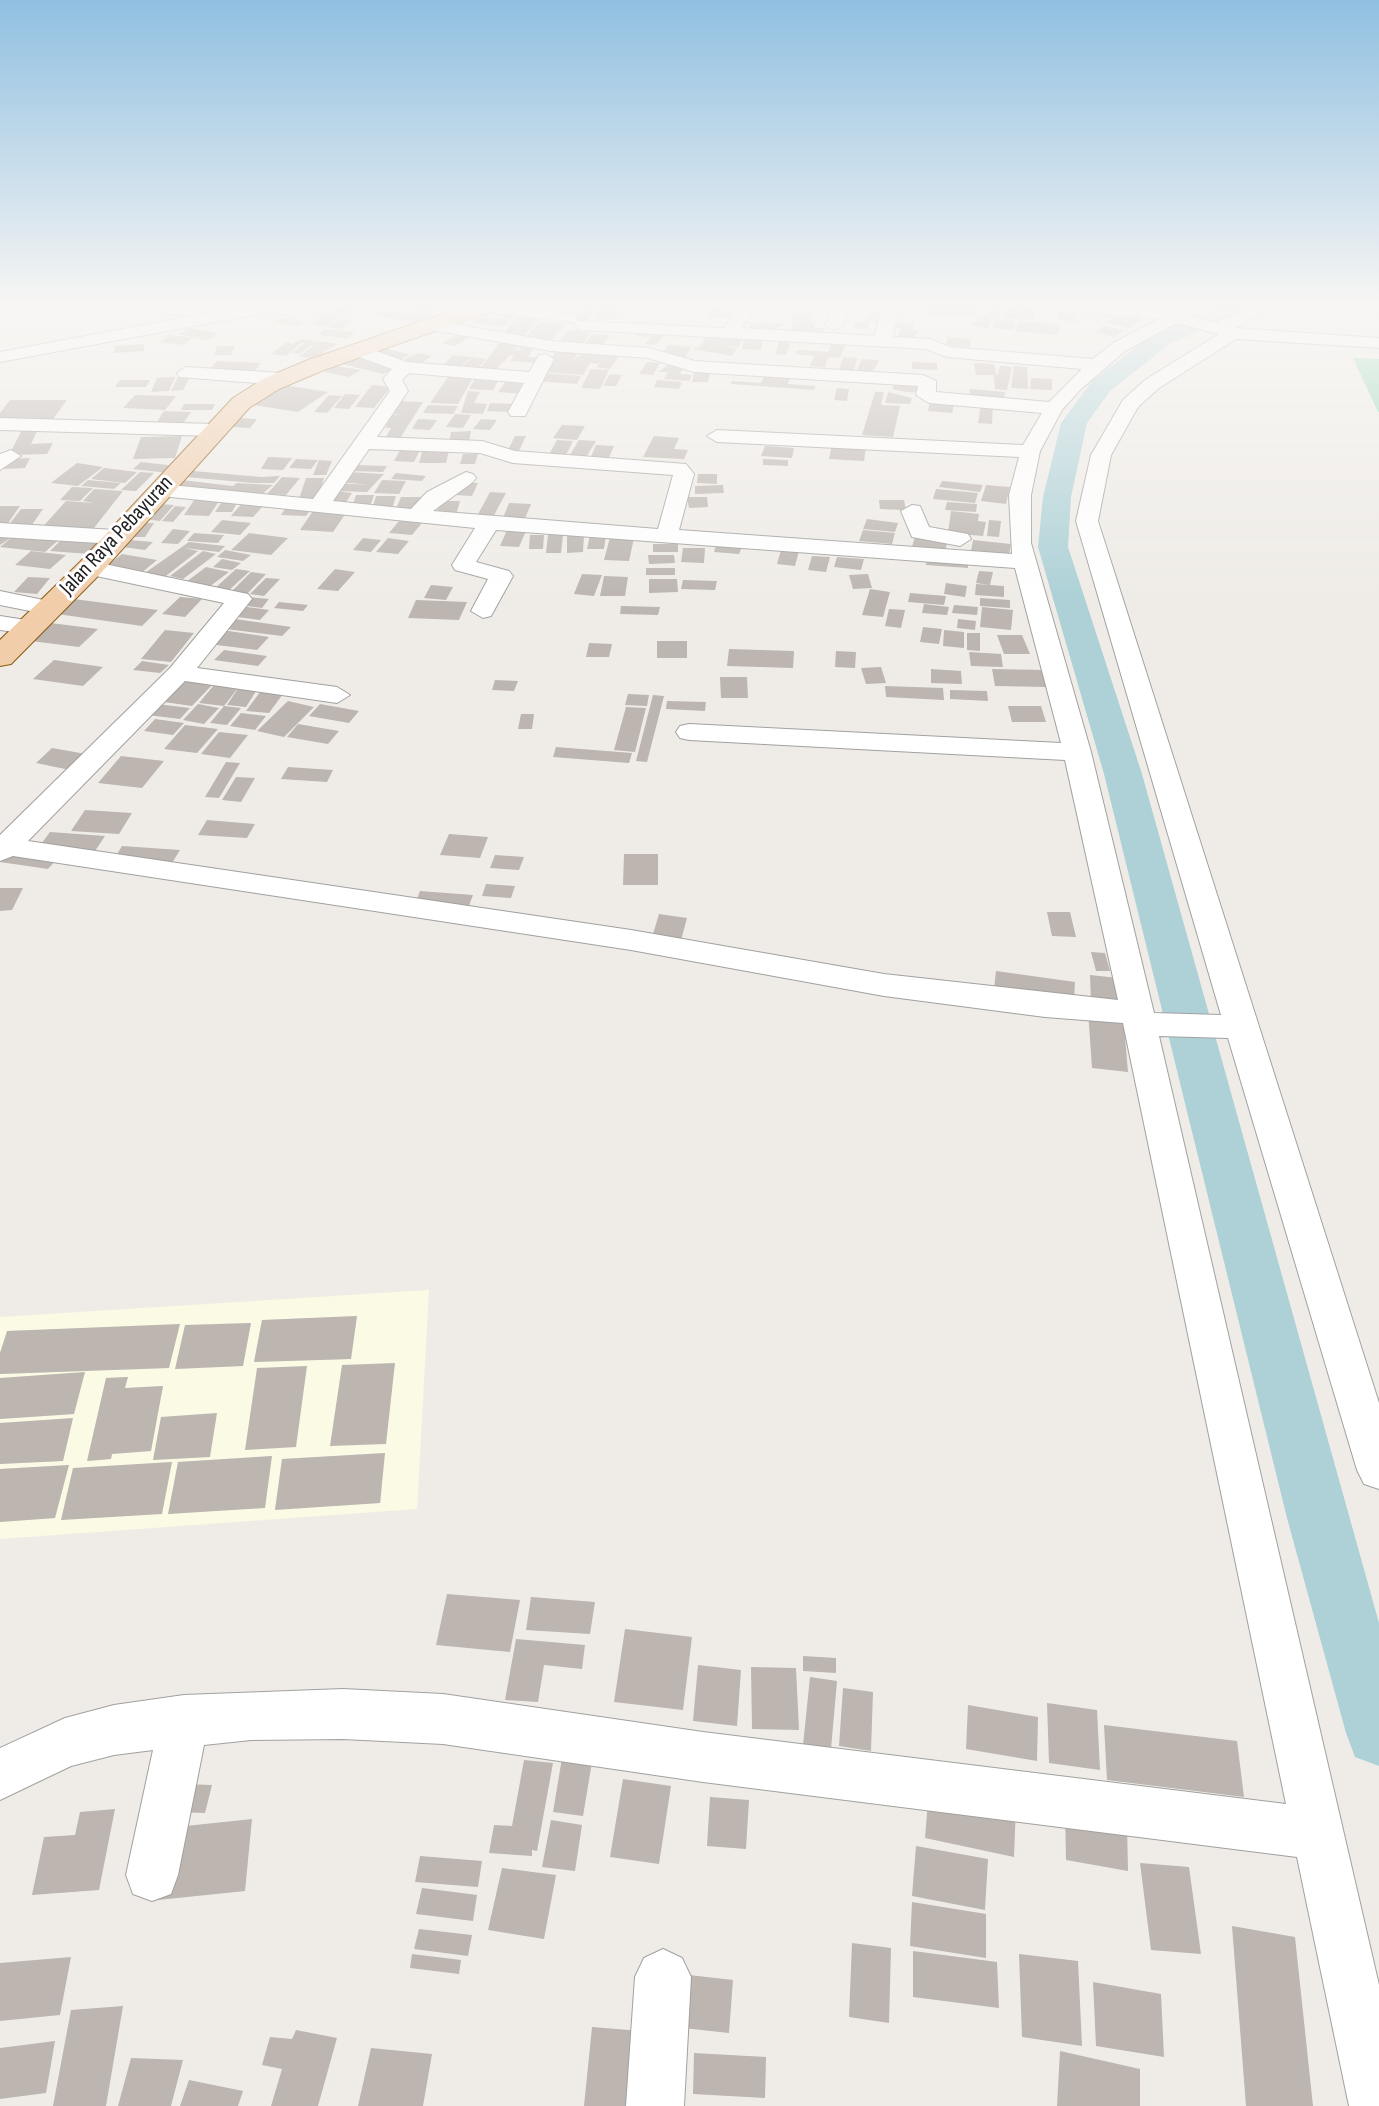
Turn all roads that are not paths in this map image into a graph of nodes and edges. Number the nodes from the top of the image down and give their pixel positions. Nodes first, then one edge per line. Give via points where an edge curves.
1 (244, 401) edge
2 (392, 401) edge
3 (523, 401) edge
4 (976, 401) edge
5 (1060, 401) edge
6 (1133, 401) edge
7 (1054, 408) junction
8 (518, 412) dead end
9 (0, 424) edge
10 (214, 430) junction
11 (717, 436) dead end
12 (362, 443) junction
13 (1030, 451) junction
14 (466, 478) dead end
15 (161, 490) junction
16 (318, 507) junction
17 (912, 511) dead end
18 (392, 514) junction
19 (416, 516) junction
20 (448, 519) junction
21 (489, 523) junction
22 (0, 530) edge
23 (667, 535) junction
24 (115, 537) junction
25 (374, 538) dead end
26 (431, 540) dead end
27 (1021, 552) junction
28 (90, 568) junction
29 (0, 598) edge
30 (50, 608) junction
31 (483, 611) dead end
32 (0, 623) edge
33 (30, 627) junction
34 (0, 657) edge
35 (179, 673) junction
36 (337, 695) dead end
37 (689, 732) dead end
38 (1077, 752) junction
39 (3, 849) edge
40 (1141, 1021) junction
41 (1228, 1026) junction
42 (1379, 1470) edge
43 (184, 1720) junction
44 (0, 1775) edge
45 (1319, 1834) junction
46 (152, 1875) dead end
47 (663, 1977) dead end
48 (655, 2106) edge
49 (1378, 2106) edge

1 - 10 main road, Jalan Raya Pebayuran
2 - 12 street
3 - 8 street
4 - 7 street
5 - 7 street
6 - 41 street via 1101,455 1087,521
7 - 13 street
9 - 10 street
10 - 15 main road, Jalan Raya Pebayuran
11 - 13 street
12 - 16 street
12 - 23 street via 469,446 513,457 679,468 684,474
13 - 27 street via 1020,495
14 - 19 street
15 - 16 street
15 - 24 main road, Jalan Raya Pebayuran
16 - 18 street
17 - 27 street via 920,532 929,536
18 - 19 street
18 - 25 street
19 - 20 street
20 - 21 street
20 - 26 street
21 - 23 street
21 - 31 street via 463,565 501,576
22 - 24 street
23 - 27 street
24 - 28 main road, Jalan Raya Pebayuran
27 - 38 street
28 - 30 main road, Jalan Raya Pebayuran
28 - 35 street via 240,599
29 - 30 street
30 - 33 main road, Jalan Raya Pebayuran
32 - 33 street
33 - 34 main road, Jalan Raya Pebayuran
35 - 36 street
35 - 39 street
37 - 38 street
38 - 40 street
39 - 40 street
40 - 41 street
40 - 45 street
41 - 42 street
43 - 44 street via 65,1743
43 - 45 street via 343,1714 443,1719
43 - 46 street
45 - 49 street
47 - 48 street

